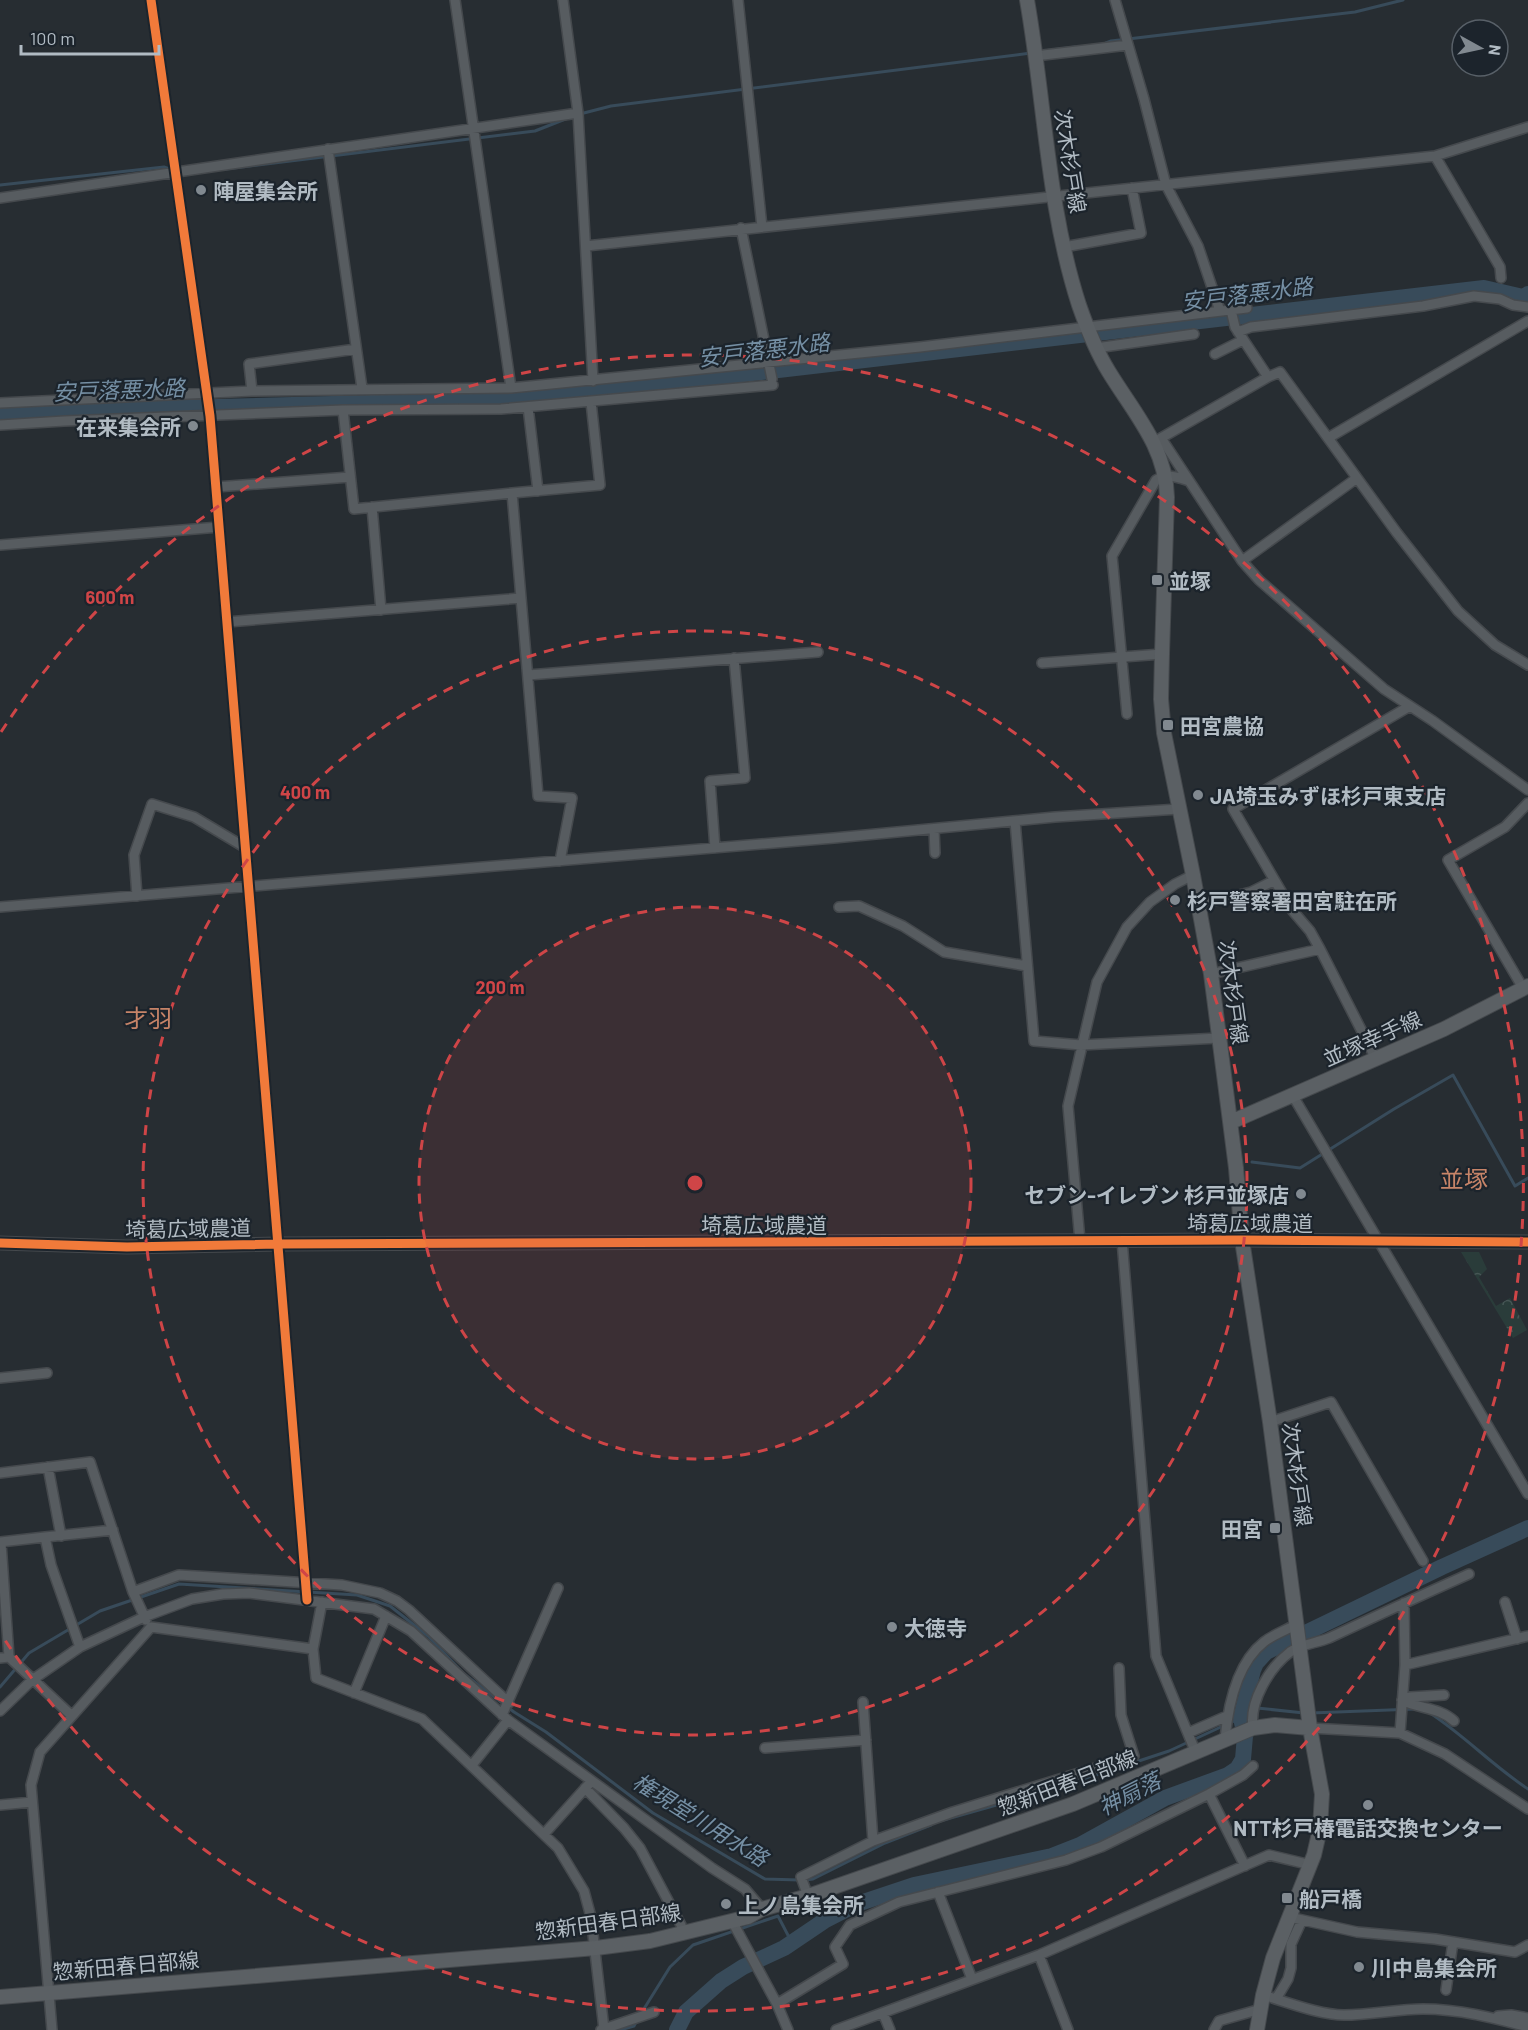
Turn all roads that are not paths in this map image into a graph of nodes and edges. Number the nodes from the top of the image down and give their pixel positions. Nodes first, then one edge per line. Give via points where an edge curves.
1 (153, 0) edge
2 (455, 0) edge
3 (563, 0) edge
4 (738, 0) edge
5 (1027, 0) edge
6 (1115, 0) edge
7 (1128, 45) junction
8 (1035, 56) junction
9 (579, 113) junction
10 (1528, 127) edge
11 (473, 129) junction
12 (328, 149) junction
13 (1435, 156) junction
14 (175, 173) junction
15 (1166, 184) junction
16 (1132, 188) junction
17 (1054, 196) junction
18 (0, 198) edge
19 (762, 227) junction
20 (741, 228) junction
21 (586, 246) junction
22 (1064, 247) junction
23 (1501, 278) dead end
24 (1528, 307) edge
25 (1247, 308) dead end
26 (1231, 310) junction
27 (1220, 311) junction
28 (1528, 321) edge
29 (1087, 326) junction
30 (1239, 333) junction
31 (1194, 334) dead end
32 (1096, 348) junction
33 (356, 349) junction
34 (1215, 354) dead end
35 (769, 364) junction
36 (1268, 377) junction
37 (593, 381) junction
38 (362, 388) junction
39 (511, 388) junction
40 (252, 391) junction
41 (208, 396) junction
42 (591, 402) junction
43 (0, 403) edge
44 (528, 407) junction
45 (343, 410) junction
46 (210, 414) junction
47 (0, 425) edge
48 (1328, 438) junction
49 (1157, 440) junction
50 (1165, 476) junction
51 (350, 477) junction
52 (1357, 478) junction
53 (1189, 481) junction
54 (216, 487) junction
55 (538, 491) junction
56 (512, 493) junction
57 (372, 507) junction
58 (219, 527) junction
59 (0, 545) edge
60 (1242, 561) junction
61 (521, 598) junction
62 (381, 610) junction
63 (227, 622) junction
64 (818, 652) dead end
65 (1162, 654) junction
66 (1121, 657) junction
67 (734, 658) junction
68 (1042, 663) dead end
69 (1528, 665) edge
70 (528, 675) junction
71 (1410, 706) junction
72 (1126, 714) dead end
73 (1528, 790) edge
74 (1528, 802) edge
75 (1179, 809) junction
76 (1015, 821) junction
77 (934, 829) junction
78 (246, 848) junction
79 (715, 848) junction
80 (935, 853) dead end
81 (561, 861) junction
82 (1194, 875) junction
83 (1274, 880) junction
84 (249, 886) junction
85 (137, 896) junction
86 (1199, 906) junction
87 (0, 907) edge
88 (839, 907) dead end
89 (1320, 949) junction
90 (1027, 966) junction
91 (1211, 974) junction
92 (1526, 987) edge
93 (1220, 1038) junction
94 (1081, 1045) junction
95 (1376, 1059) junction
96 (1293, 1096) junction
97 (1231, 1122) junction
98 (1122, 1240) junction
99 (1242, 1240) junction
100 (1080, 1241) junction
101 (1378, 1241) junction
102 (1528, 1242) edge
103 (0, 1243) edge
104 (278, 1244) junction
105 (47, 1373) dead end
106 (0, 1378) edge
107 (1270, 1422) junction
108 (48, 1467) junction
109 (0, 1473) edge
110 (1528, 1494) edge
111 (113, 1530) junction
112 (61, 1536) junction
113 (45, 1537) junction
114 (0, 1542) edge
115 (1423, 1561) dead end
116 (1469, 1574) dead end
117 (306, 1583) junction
118 (558, 1588) dead end
119 (133, 1592) junction
120 (380, 1593) junction
121 (307, 1600) junction
122 (322, 1602) junction
123 (1505, 1602) dead end
124 (1404, 1604) junction
125 (374, 1609) junction
126 (386, 1616) junction
127 (144, 1617) junction
128 (1297, 1624) junction
129 (151, 1628) junction
130 (1528, 1636) edge
131 (1517, 1639) junction
132 (80, 1647) junction
133 (1300, 1647) junction
134 (313, 1649) junction
135 (5, 1658) edge
136 (1405, 1665) junction
137 (1119, 1668) dead end
138 (32, 1680) junction
139 (354, 1693) junction
140 (1444, 1695) dead end
141 (1402, 1700) junction
142 (863, 1702) dead end
143 (509, 1703) junction
144 (0, 1711) edge
145 (72, 1716) junction
146 (1227, 1716) junction
147 (505, 1718) junction
148 (1454, 1721) dead end
149 (1253, 1728) junction
150 (1311, 1728) junction
151 (1188, 1733) junction
152 (1400, 1733) junction
153 (1226, 1739) junction
154 (866, 1740) junction
155 (765, 1748) dead end
156 (1196, 1753) junction
157 (472, 1765) junction
158 (1253, 1766) dead end
159 (592, 1780) junction
160 (585, 1788) junction
161 (1209, 1794) junction
162 (32, 1802) junction
163 (0, 1805) edge
164 (1528, 1809) edge
165 (545, 1833) junction
166 (873, 1841) junction
167 (1311, 1865) junction
168 (1245, 1866) junction
169 (938, 1892) junction
170 (808, 1896) junction
171 (762, 1910) junction
172 (1295, 1919) junction
173 (732, 1921) junction
174 (683, 1934) junction
175 (1453, 1942) junction
176 (1528, 1945) edge
177 (596, 1948) junction
178 (1039, 1955) junction
179 (972, 1979) junction
180 (1446, 1989) dead end
181 (49, 1993) junction
182 (0, 1997) edge
183 (777, 2004) junction
184 (1265, 2004) junction
185 (654, 2012) dead end
186 (883, 2013) junction
187 (1489, 2017) junction
188 (1528, 2018) edge
189 (1528, 2027) edge
190 (603, 2029) edge
191 (52, 2030) edge
192 (788, 2030) edge
193 (836, 2030) edge
194 (890, 2030) edge
195 (1068, 2030) edge
196 (1214, 2030) edge
197 (1257, 2030) edge

1 - 14 street
2 - 11 street
3 - 9 street
4 - 19 street
5 - 8 main road, 次木杉戸線
6 - 7 street
7 - 8 street
7 - 15 street
8 - 17 main road, 次木杉戸線
9 - 11 street
9 - 21 street
10 - 13 street
11 - 12 street
11 - 39 street
12 - 14 street
12 - 33 street
13 - 15 street
13 - 23 street via 1500,267
14 - 18 street
14 - 41 street
15 - 16 street
15 - 27 street via 1198,246
16 - 17 street
16 - 22 street via 1141,233
17 - 19 street
17 - 22 main road, 次木杉戸線
19 - 20 street
20 - 21 street
20 - 35 street
21 - 37 street
22 - 29 main road, 次木杉戸線
24 - 30 street via 1473,296 1251,327
25 - 26 street
26 - 27 street
26 - 30 street
27 - 29 street
28 - 48 street
29 - 32 main road, 次木杉戸線
29 - 35 street
30 - 34 street
30 - 36 street
31 - 32 street
32 - 49 main road, 次木杉戸線
33 - 38 street
33 - 40 street via 249,364
35 - 37 street
35 - 42 street via 772,382
36 - 48 street via 1280,372
36 - 49 street
37 - 39 street
38 - 39 street
38 - 40 street
40 - 41 street
41 - 43 street
41 - 46 street
42 - 44 street
42 - 55 street via 600,485
44 - 45 street
44 - 55 street
45 - 46 street
45 - 51 street
46 - 47 street
46 - 54 street
48 - 52 street
49 - 50 main road, 次木杉戸線
49 - 53 street
50 - 53 street
50 - 65 main road, 次木杉戸線
50 - 66 street via 1156,480 1112,556
51 - 54 street
51 - 57 street via 354,509
52 - 60 street
52 - 69 street via 1458,611 1495,645
53 - 60 street
54 - 58 street
55 - 56 street
56 - 57 street
56 - 61 street
57 - 62 street
58 - 59 street
58 - 63 street
60 - 71 street via 1384,689
61 - 62 street
61 - 70 street
62 - 63 street
63 - 78 street
64 - 67 street
65 - 66 street
65 - 75 main road, 次木杉戸線 via 1164,733
66 - 68 street
66 - 72 street
67 - 70 street
67 - 79 street via 745,778 710,781
70 - 81 street via 538,796 572,798
71 - 73 street
71 - 83 street via 1233,809
74 - 92 street via 1505,826 1448,860
75 - 76 street
75 - 82 main road, 次木杉戸線
76 - 77 street
76 - 90 street
77 - 79 street
77 - 80 street
78 - 84 street
78 - 85 street via 194,817 152,804 134,855
79 - 81 street
81 - 84 street
82 - 86 main road, 次木杉戸線
82 - 94 street via 1150,902 1127,927 1097,982
83 - 86 street
83 - 89 street
84 - 85 street
84 - 104 street
85 - 87 street
86 - 91 main road, 次木杉戸線
88 - 90 street via 859,906 903,926 944,952
89 - 91 street
89 - 95 street
90 - 94 street via 1034,1041
91 - 93 main road, 次木杉戸線
92 - 95 main road, 並塚幸手線
93 - 94 street
93 - 97 main road, 次木杉戸線
94 - 100 street via 1068,1106
95 - 96 main road, 並塚幸手線
96 - 97 main road, 並塚幸手線
96 - 101 street
97 - 99 main road, 次木杉戸線
98 - 99 street, 埼葛広域農道
98 - 100 street, 埼葛広域農道
98 - 151 street via 1156,1656
99 - 101 street, 埼葛広域農道
99 - 107 main road, 次木杉戸線
100 - 104 street, 埼葛広域農道
101 - 102 street, 埼葛広域農道
101 - 110 street
103 - 104 street, 埼葛広域農道 via 127,1247
104 - 117 street
105 - 106 street
107 - 115 street via 1331,1402
107 - 128 main road, 次木杉戸線
108 - 109 street
108 - 111 street via 90,1462
108 - 112 street
111 - 112 street
111 - 119 street
112 - 113 street
113 - 114 street
113 - 132 street
114 - 135 street
116 - 124 street
117 - 119 street via 179,1575
117 - 120 street
117 - 121 street
118 - 143 street
119 - 127 street
120 - 125 street
120 - 143 street via 409,1610
121 - 122 street
121 - 127 street via 223,1594 192,1599
122 - 125 street
122 - 134 street
123 - 131 street
124 - 133 street
124 - 136 street
125 - 126 street
126 - 139 street
126 - 147 street via 411,1631
127 - 129 street
127 - 132 street
128 - 133 main road, 次木杉戸線
128 - 146 street via 1255,1651 1242,1672
129 - 134 street
129 - 145 street
130 - 131 street
131 - 136 street
132 - 138 street
133 - 149 street via 1284,1657 1265,1683 1252,1718
133 - 150 main road
134 - 139 street via 316,1678
135 - 138 street
136 - 141 street
137 - 166 street via 1120,1715 1134,1756
138 - 144 street
138 - 145 street
139 - 157 street via 422,1719
140 - 141 street via 1410,1696
141 - 148 street via 1437,1710
141 - 152 street
142 - 154 street
143 - 147 street
145 - 162 street via 40,1752 31,1785
146 - 151 street
146 - 153 street
147 - 157 street
147 - 159 street
149 - 150 main road
149 - 153 main road, 惣新田春日部線
150 - 152 street
150 - 167 main road via 1322,1802
151 - 156 street
152 - 164 street via 1445,1754
153 - 156 main road, 惣新田春日部線
154 - 155 street
154 - 166 street
156 - 170 main road, 惣新田春日部線 via 1073,1804
157 - 165 street
158 - 161 street
159 - 160 street
159 - 171 street via 745,1889
160 - 165 street
160 - 174 street via 640,1848
161 - 168 street
161 - 169 street via 1066,1860
162 - 163 street
162 - 181 street
165 - 177 street via 584,1891
166 - 170 street via 801,1877
167 - 168 street via 1269,1856
167 - 172 main road
168 - 178 street
169 - 179 street
169 - 183 street via 898,1902 850,1925 835,1947 843,1964
170 - 171 main road, 惣新田春日部線
171 - 173 main road, 惣新田春日部線
172 - 175 street via 1357,1932
172 - 184 main road via 1273,1958
172 - 184 street via 1288,1979
173 - 174 main road, 惣新田春日部線
173 - 183 street
174 - 177 main road, 惣新田春日部線
175 - 176 street via 1515,1952
175 - 180 street
177 - 181 main road, 惣新田春日部線
177 - 190 street
178 - 179 street
178 - 195 street
179 - 186 street
181 - 182 main road, 惣新田春日部線
181 - 191 street
183 - 192 street
184 - 187 street via 1343,2015 1422,2009
184 - 196 street via 1219,2021
184 - 197 main road
185 - 190 street
186 - 193 street
186 - 194 street
187 - 188 street
187 - 189 street

